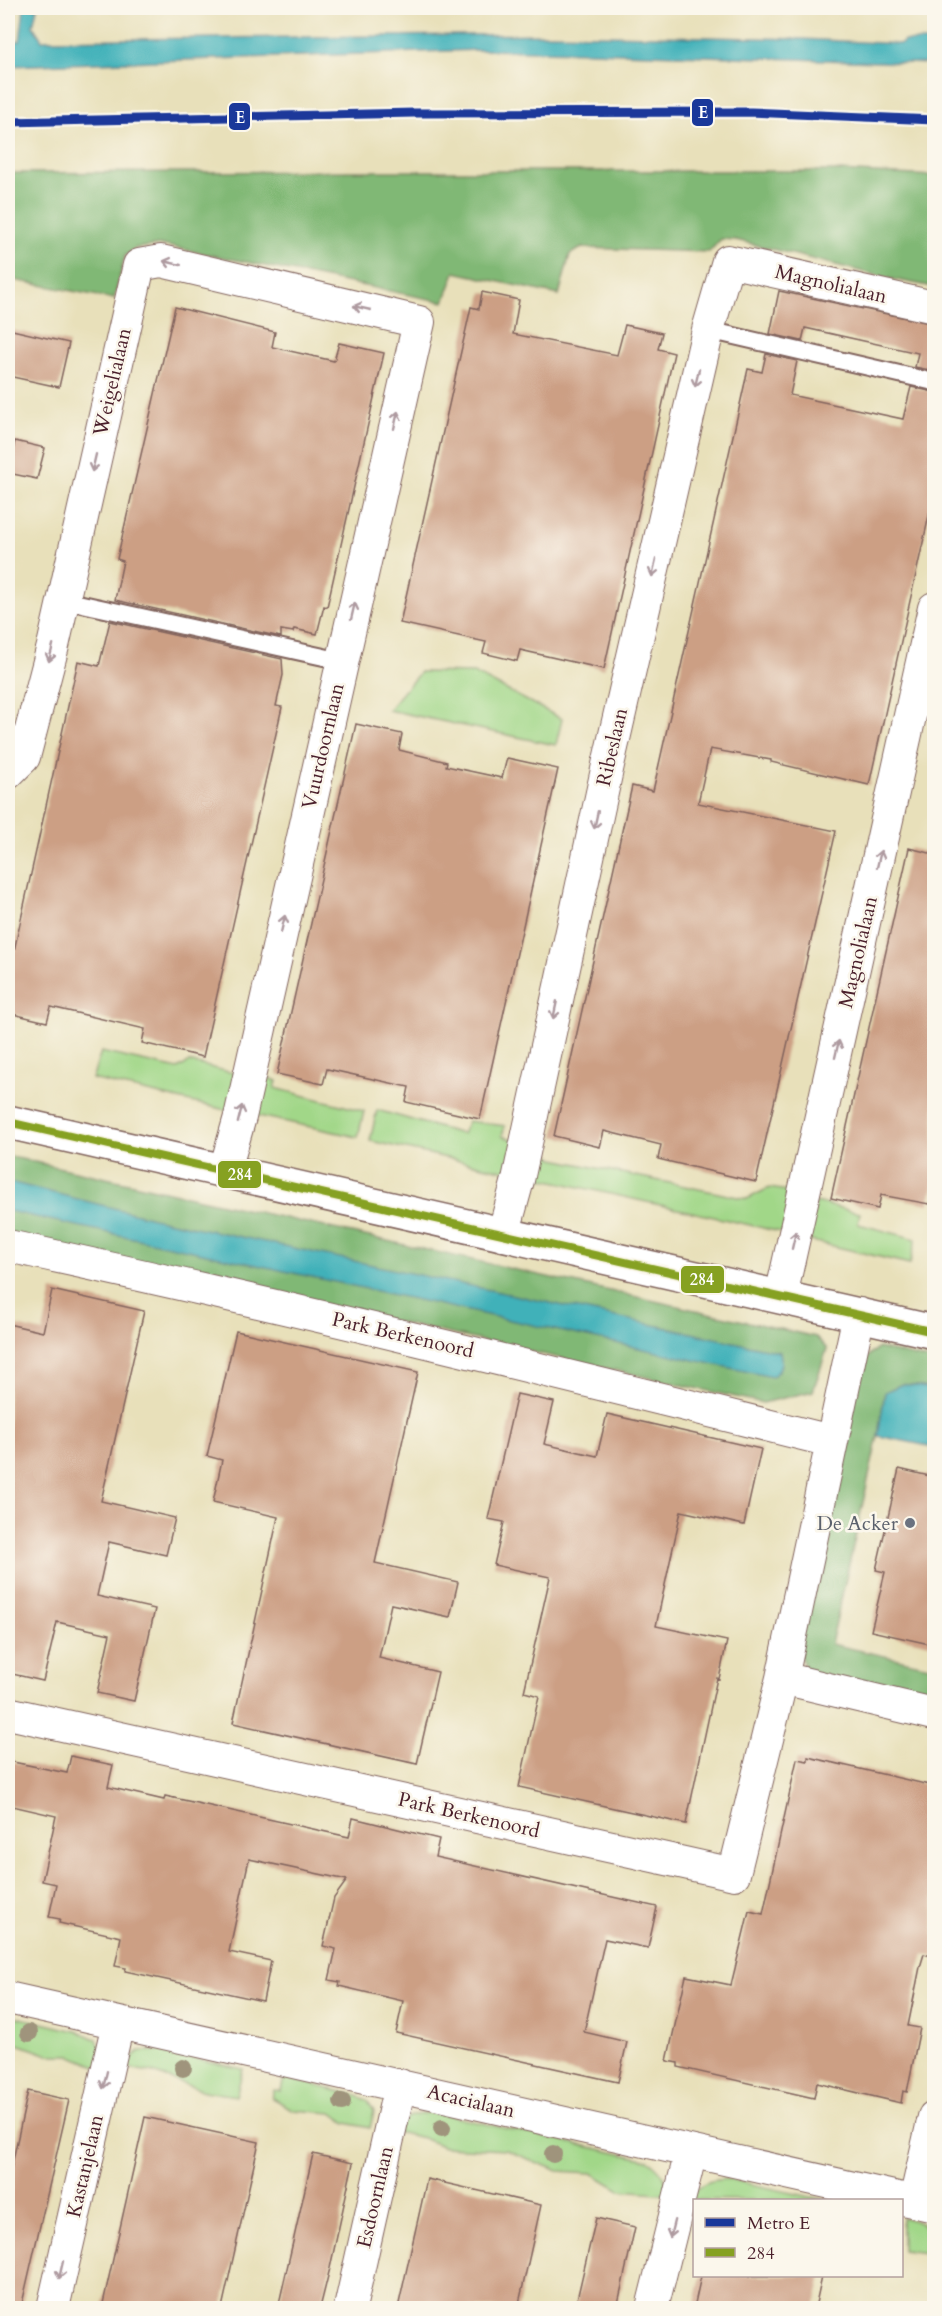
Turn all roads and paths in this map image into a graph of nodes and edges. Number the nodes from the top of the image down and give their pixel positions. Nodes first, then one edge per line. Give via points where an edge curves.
1 (728, 261) joint
2 (934, 307) edge
3 (419, 322) joint
4 (708, 330) junction
5 (934, 382) edge
6 (64, 600) junction
7 (934, 608) edge
8 (342, 661) junction
9 (8, 773) edge
10 (8, 1122) edge
11 (225, 1170) junction
12 (503, 1235) junction
13 (8, 1246) edge
14 (781, 1296) junction
15 (859, 1314) junction
16 (934, 1332) edge
17 (831, 1441) junction
18 (782, 1678) junction
19 (8, 1713) edge
20 (934, 1714) edge
21 (8, 1998) edge
22 (118, 2023) junction
23 (400, 2085) junction
24 (934, 2117) edge
25 (691, 2152) junction
26 (925, 2203) edge
27 (52, 2308) edge
28 (350, 2308) edge
29 (652, 2308) edge

1 - 2 street, Magnolialaan
1 - 4 street, Ribeslaan
3 -> 6 street, Weigelialaan via 161,261 139,265
8 -> 3 street, Vuurdoornlaan
4 - 5 lane
4 -> 12 street, Ribeslaan
6 - 8 lane
6 -> 9 street, Weigelialaan via 24,757
14 -> 7 street, Magnolialaan
11 -> 8 street, Vuurdoornlaan
10 - 11 street
11 - 12 street
12 - 14 street
13 - 17 street, Park Berkenoord via 462,1349
14 - 15 street
15 - 16 street
15 - 17 street, Park Berkenoord
17 - 18 street, Park Berkenoord
18 - 19 street, Park Berkenoord via 734,1874
18 - 20 street
21 - 22 street, Acacialaan
22 - 23 street, Acacialaan
22 -> 27 street, Kastanjelaan
23 - 25 street, Acacialaan
23 - 28 street, Esdoornlaan
24 - 26 street
25 - 26 street, Acacialaan
25 -> 29 street

